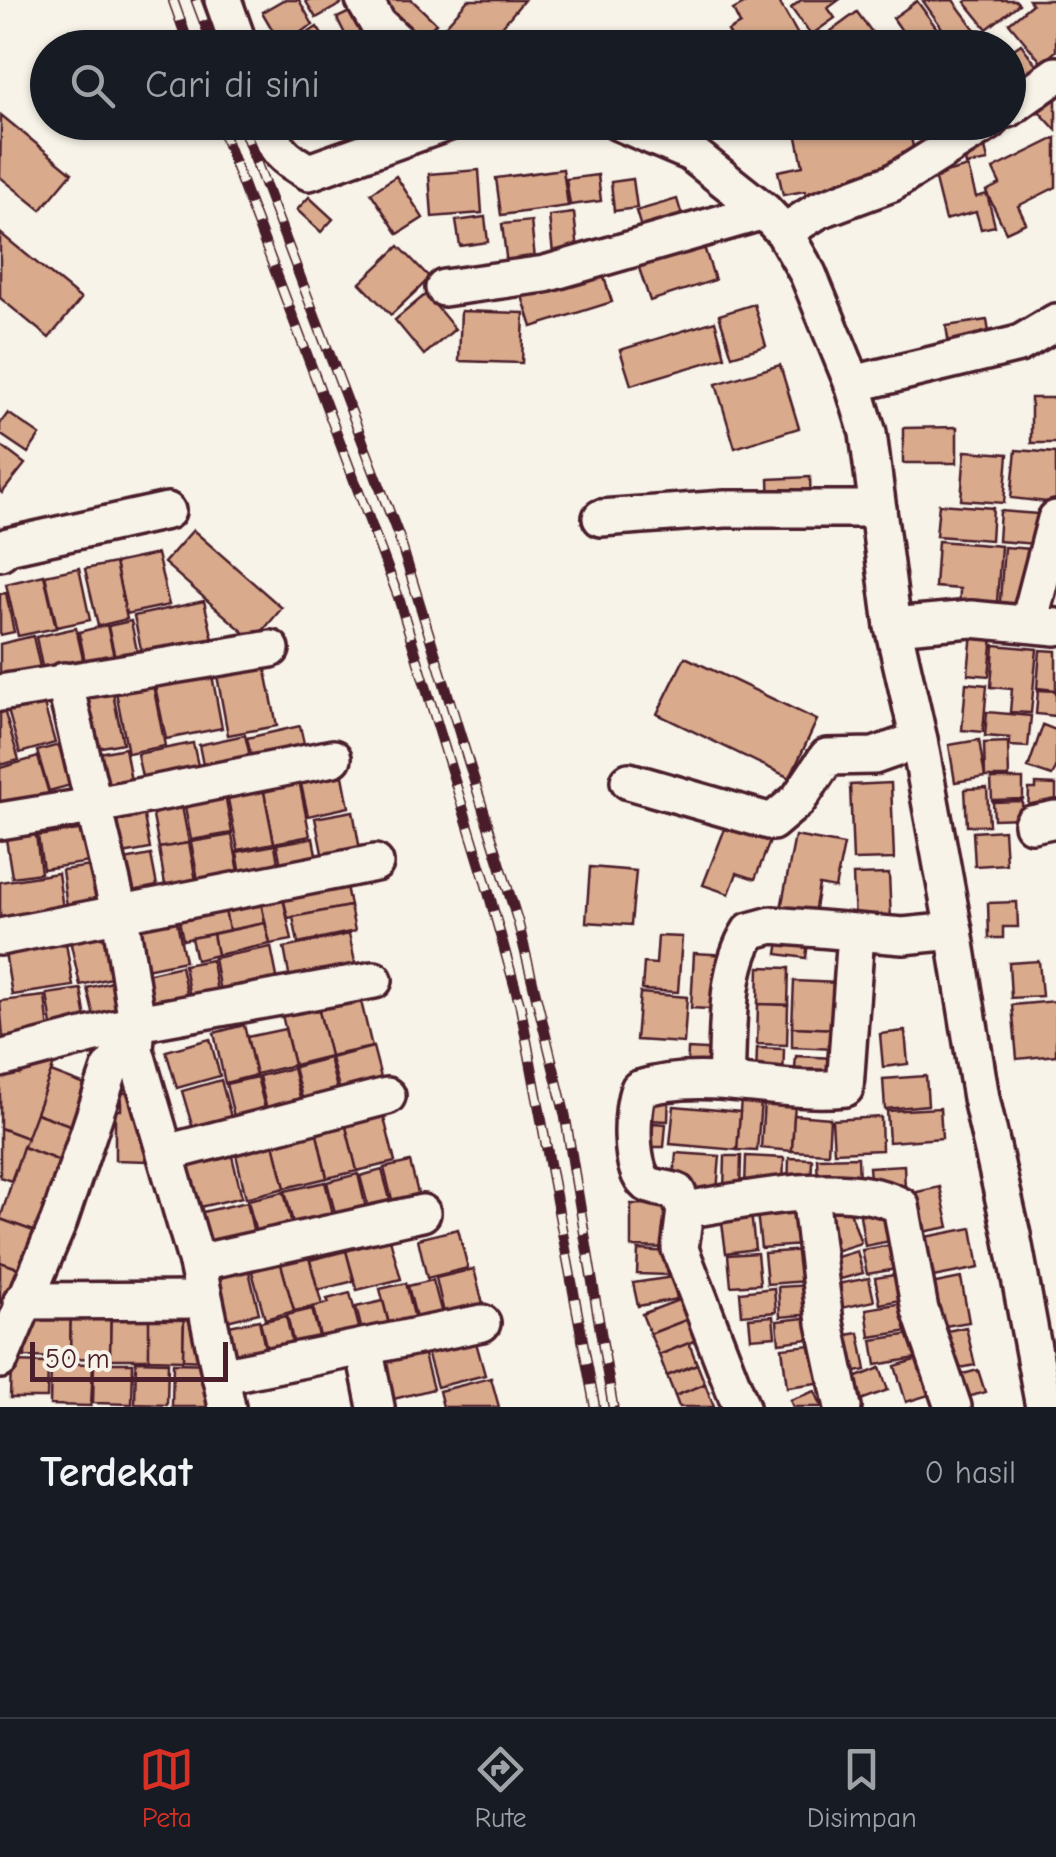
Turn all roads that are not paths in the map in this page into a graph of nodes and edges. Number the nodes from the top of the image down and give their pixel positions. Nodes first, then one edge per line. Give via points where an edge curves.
1 (224, 0) edge
2 (364, 0) edge
3 (234, 30) edge
4 (384, 30) edge
5 (1056, 75) edge
6 (1026, 96) edge
7 (271, 140) edge
8 (398, 140) edge
9 (662, 140) edge
10 (960, 140) edge
11 (774, 221) junction
12 (444, 288) dead end
13 (1056, 322) edge
14 (853, 384) junction
15 (878, 509) junction
16 (168, 512) dead end
17 (602, 518) dead end
18 (1056, 520) edge
19 (0, 552) edge
20 (1043, 624) edge
21 (894, 626) junction
22 (271, 649) dead end
23 (64, 681) junction
24 (0, 692) edge
25 (919, 740) junction
26 (333, 758) dead end
27 (628, 781) dead end
28 (92, 806) junction
29 (0, 821) edge
30 (375, 862) dead end
31 (120, 914) junction
32 (954, 930) junction
33 (856, 933) junction
34 (0, 937) edge
35 (374, 980) dead end
36 (136, 1036) junction
37 (0, 1059) edge
38 (726, 1080) junction
39 (387, 1096) dead end
40 (166, 1153) junction
41 (810, 1194) junction
42 (685, 1210) junction
43 (422, 1214) dead end
44 (197, 1264) junction
45 (204, 1300) junction
46 (22, 1301) junction
47 (482, 1323) dead end
48 (364, 1347) junction
49 (0, 1360) edge
50 (223, 1391) edge
51 (376, 1407) edge
52 (741, 1407) edge
53 (843, 1407) edge
54 (953, 1407) edge
55 (1044, 1407) edge

1 - 3 street
2 - 4 street
5 - 6 street
7 - 8 street via 286,160 308,172
9 - 11 street via 691,152
10 - 11 street via 892,183
11 - 12 street via 545,274
11 - 14 street via 808,274
13 - 14 street via 1006,348
14 - 15 street via 868,432
15 - 17 street
15 - 21 street
16 - 19 street
18 - 20 street
20 - 21 street via 971,619
21 - 25 street
22 - 23 street
23 - 24 street
23 - 28 street
25 - 27 street via 874,756 827,758 798,800 772,822
25 - 32 street
26 - 28 street
28 - 29 street
28 - 31 street
30 - 31 street
31 - 34 street
31 - 36 street
32 - 33 street
32 - 55 street
33 - 38 street via 772,925 750,931 734,972
33 - 38 street via 845,1088
35 - 36 street
36 - 37 street
36 - 40 street
36 - 46 street via 110,1069 58,1221
38 - 42 street via 652,1084 635,1098 634,1153 642,1178 677,1192
39 - 40 street
40 - 44 street
41 - 42 street
41 - 53 street
41 - 54 street via 852,1192 901,1206 920,1310
42 - 52 street via 680,1249
43 - 44 street
44 - 45 street
45 - 46 street
45 - 50 street
46 - 49 street
47 - 48 street
48 - 50 street
48 - 51 street

